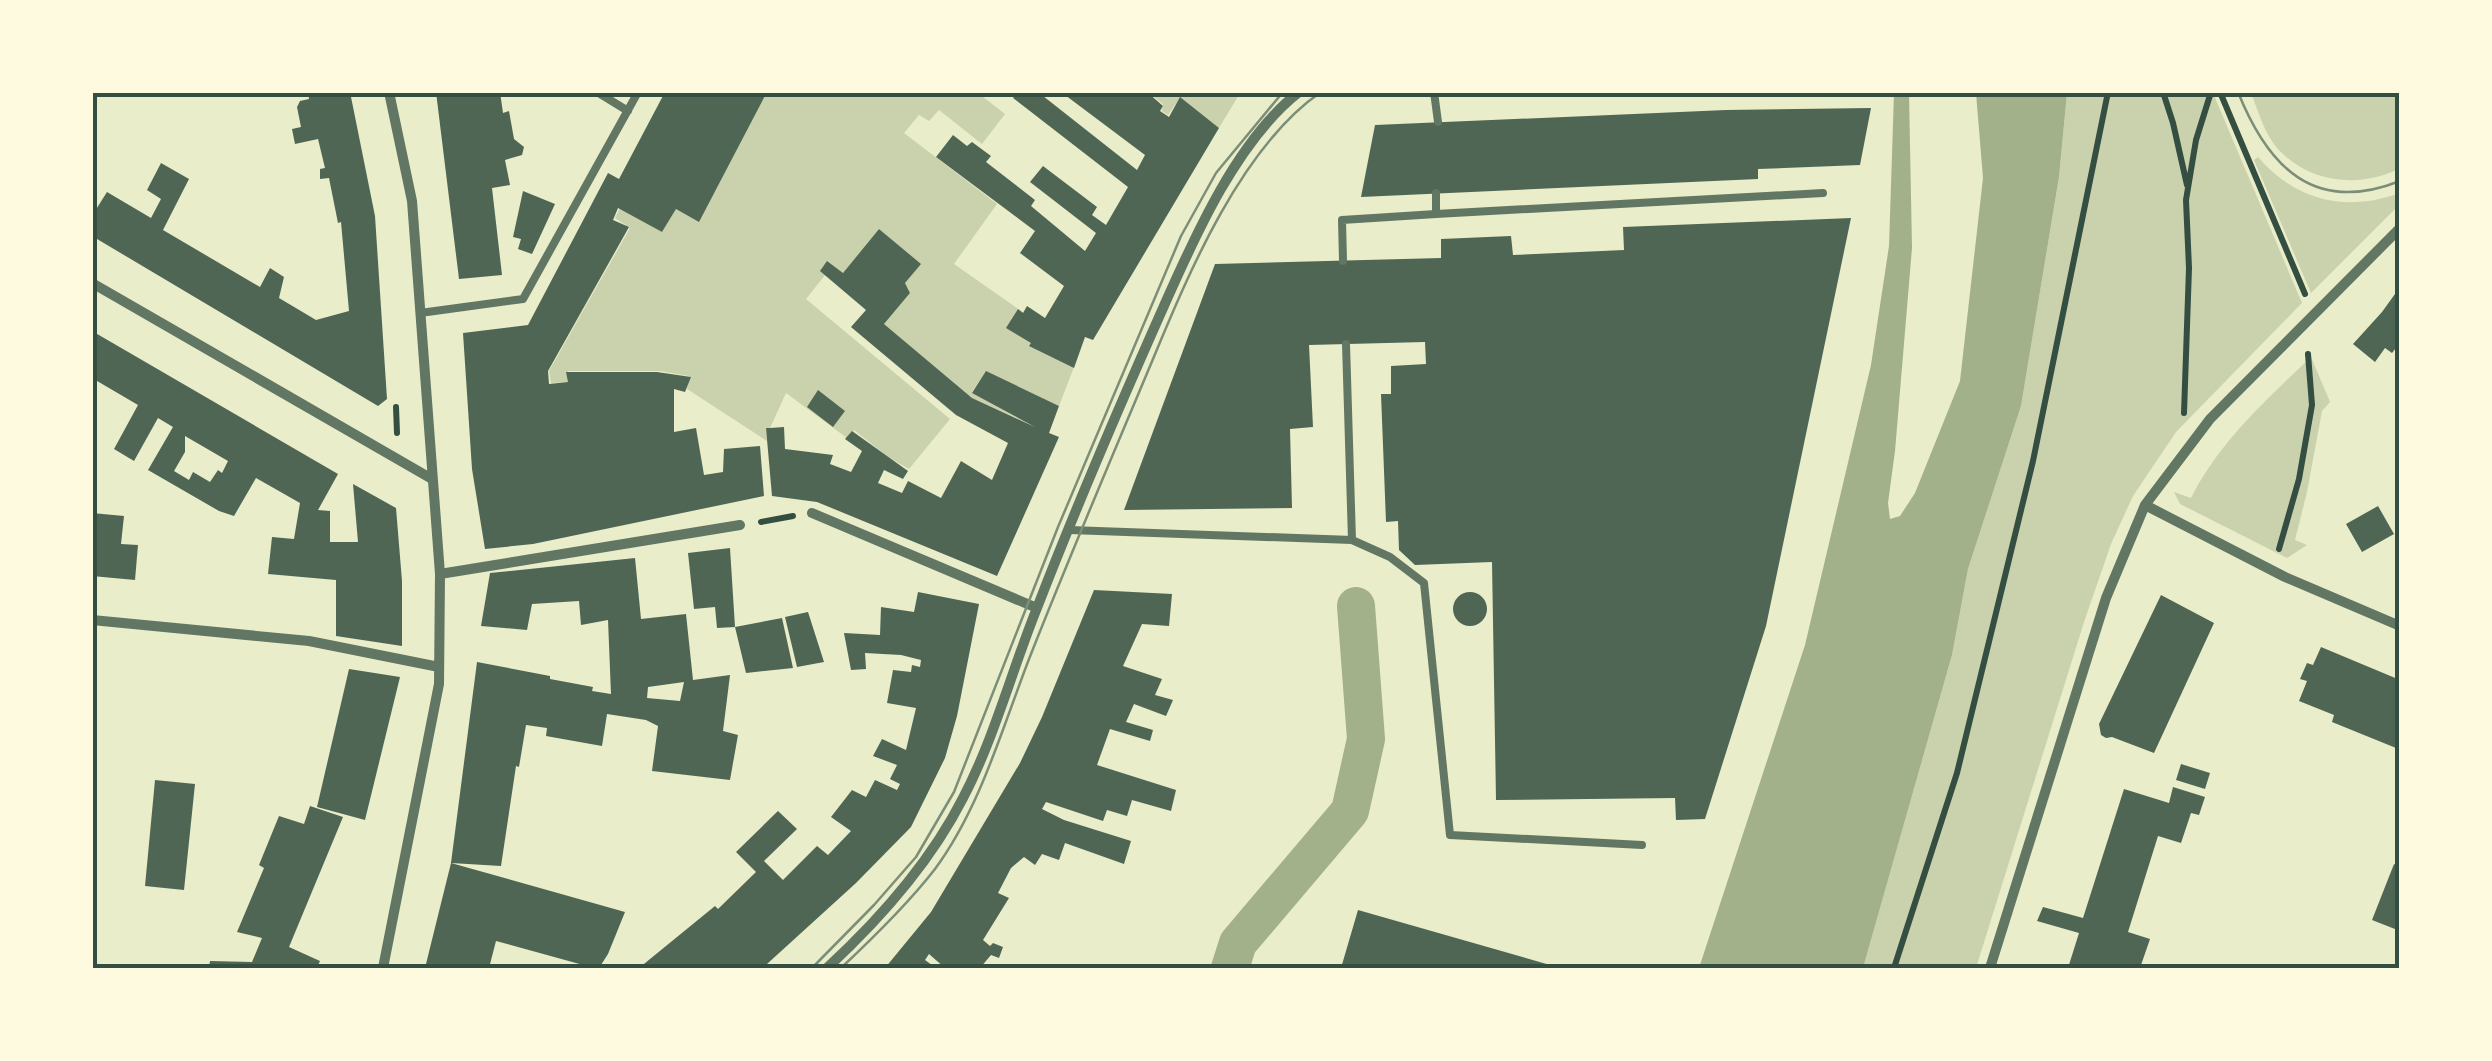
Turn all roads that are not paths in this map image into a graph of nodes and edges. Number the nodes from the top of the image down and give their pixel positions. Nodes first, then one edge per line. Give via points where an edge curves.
1 (389, 92) edge
2 (597, 92) edge
3 (638, 92) edge
4 (1299, 92) edge
5 (1434, 92) edge
6 (628, 111) junction
7 (1438, 122) dead end
8 (1436, 193) dead end
9 (1823, 193) dead end
10 (1436, 214) junction
11 (2400, 228) edge
12 (1343, 261) dead end
13 (92, 283) edge
14 (420, 314) junction
15 (1346, 344) dead end
16 (432, 479) junction
17 (2145, 505) junction
18 (812, 513) road end
19 (740, 525) road end
20 (1070, 530) junction
21 (1352, 540) junction
22 (440, 574) junction
23 (1037, 608) junction
24 (92, 620) edge
25 (2400, 626) edge
26 (439, 668) junction
27 (1642, 845) dead end
28 (383, 968) edge
29 (827, 968) edge
30 (1990, 968) edge

1 - 14 street via 412,201
2 - 6 lane
3 - 6 lane
4 - 20 street via 1264,128 1192,241
5 - 7 lane
6 - 14 lane via 524,299
8 - 10 lane
9 - 10 lane
10 - 12 lane via 1342,220
11 - 17 street via 2210,420
13 - 16 street
14 - 16 street
15 - 21 lane
16 - 22 street
17 - 25 street
17 - 30 street via 2106,598
18 - 23 street
19 - 22 street
20 - 21 lane
20 - 23 street
21 - 27 lane via 1424,583 1450,835
22 - 26 street
23 - 29 street via 964,796 926,862
24 - 26 street via 310,641
26 - 28 street

